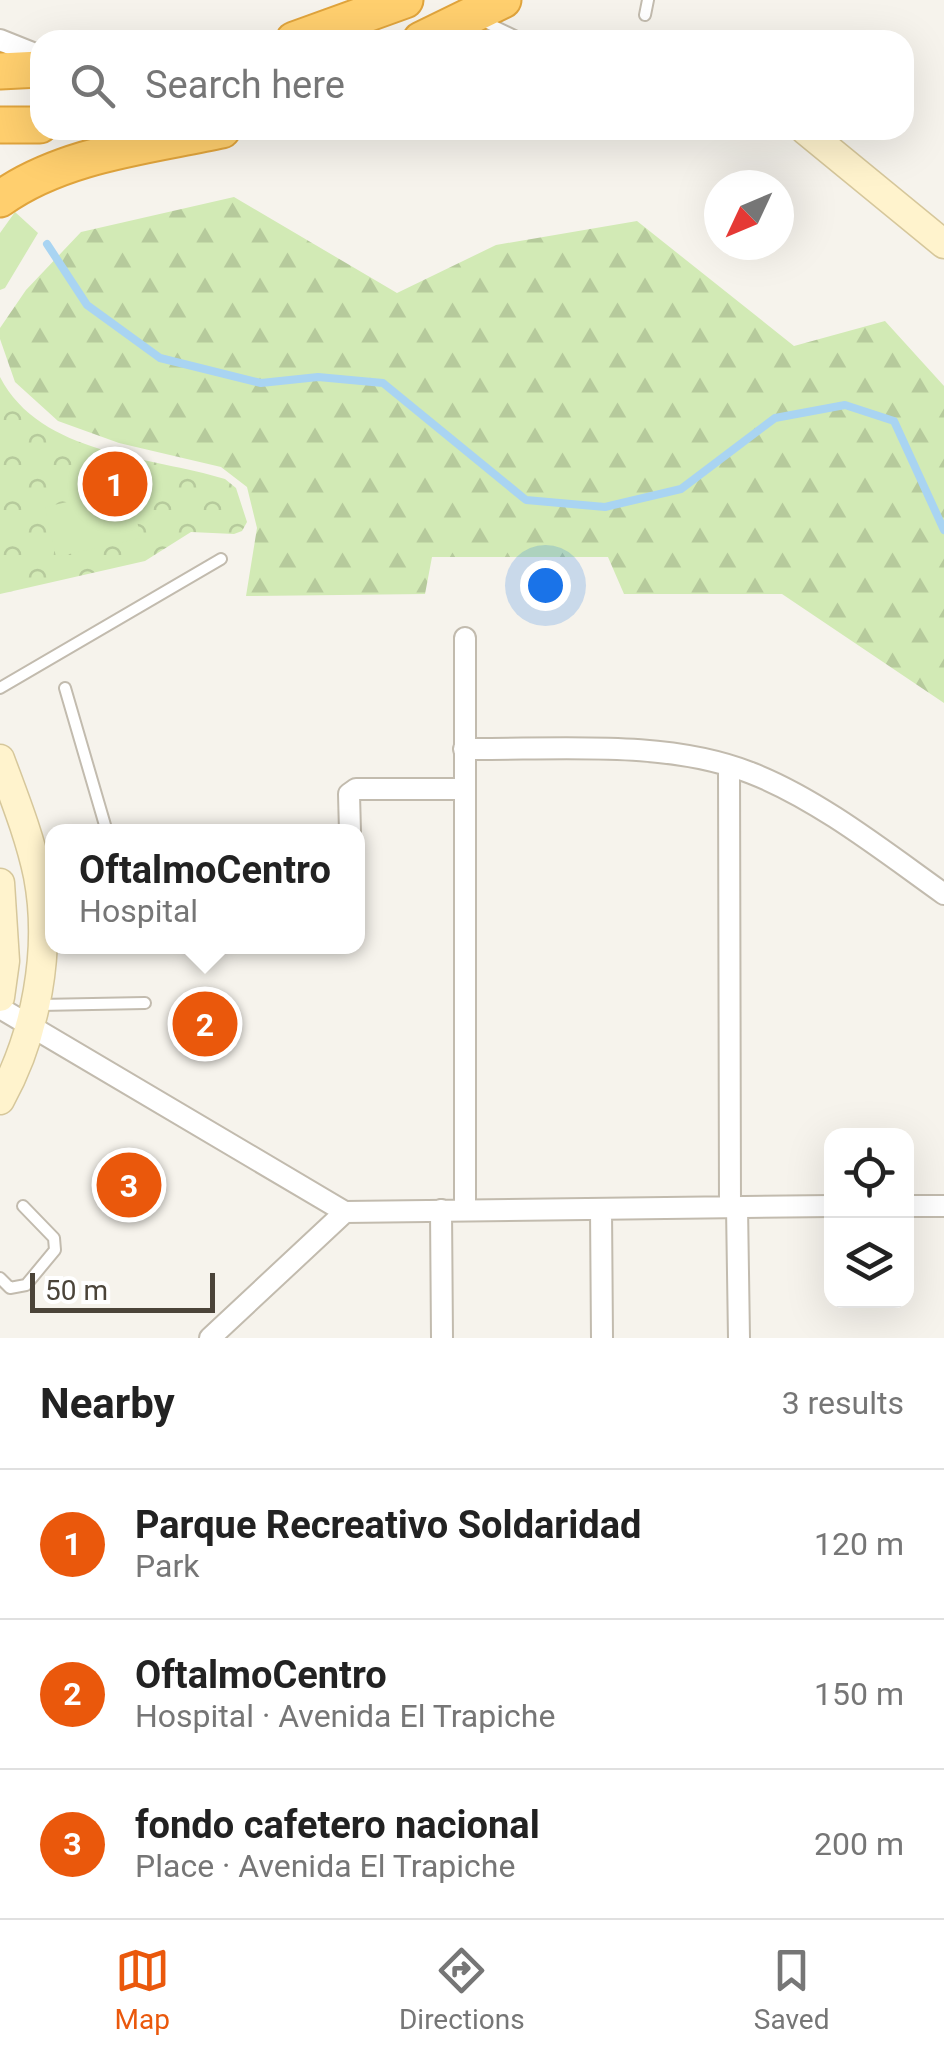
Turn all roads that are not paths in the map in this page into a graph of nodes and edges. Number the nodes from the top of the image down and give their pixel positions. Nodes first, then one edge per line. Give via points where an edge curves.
1 (405, 0) edge
2 (648, 0) edge
3 (488, 8) edge
4 (645, 15) dead end
5 (322, 30) edge
6 (442, 30) edge
7 (512, 30) edge
8 (0, 40) edge
9 (30, 52) edge
10 (30, 70) edge
11 (0, 71) edge
12 (30, 125) edge
13 (0, 126) edge
14 (177, 140) edge
15 (817, 140) edge
16 (0, 199) edge
17 (944, 244) edge
18 (221, 559) dead end
19 (465, 638) dead end
20 (0, 688) edge
21 (64, 688) dead end
22 (464, 749) junction
23 (0, 759) edge
24 (728, 766) junction
25 (463, 789) junction
26 (105, 824) edge
27 (349, 824) edge
28 (45, 875) edge
29 (0, 883) edge
30 (944, 894) edge
31 (3, 960) edge
32 (0, 997) edge
33 (145, 1004) dead end
34 (0, 1008) edge
35 (32, 1015) junction
36 (0, 1100) edge
37 (23, 1206) dead end
38 (824, 1206) edge
39 (914, 1206) edge
40 (944, 1206) edge
41 (734, 1207) junction
42 (465, 1209) junction
43 (601, 1209) junction
44 (441, 1210) junction
45 (345, 1212) junction
46 (0, 1278) edge
47 (210, 1338) edge
48 (442, 1338) edge
49 (602, 1338) edge
50 (738, 1338) edge

1 - 5 highway
2 - 4 lane
3 - 6 highway
3 - 7 lane
8 - 9 street
10 - 11 highway
12 - 13 highway
14 - 16 highway via 30,178
15 - 17 main road
18 - 20 lane
19 - 22 street
21 - 26 lane
22 - 24 street via 646,751
22 - 25 street
23 - 28 main road
24 - 30 street via 803,798
24 - 41 street
25 - 27 street via 356,790 348,803
25 - 42 street
28 - 35 main road
29 - 31 main road
31 - 32 main road
33 - 35 lane
34 - 35 street
35 - 36 main road via 18,1068
35 - 45 street
37 - 46 lane via 54,1238 55,1250 19,1289
38 - 41 street
39 - 40 street
41 - 43 street
41 - 50 street
42 - 43 street
42 - 44 street
43 - 49 street
44 - 45 street
44 - 48 street
45 - 47 street

